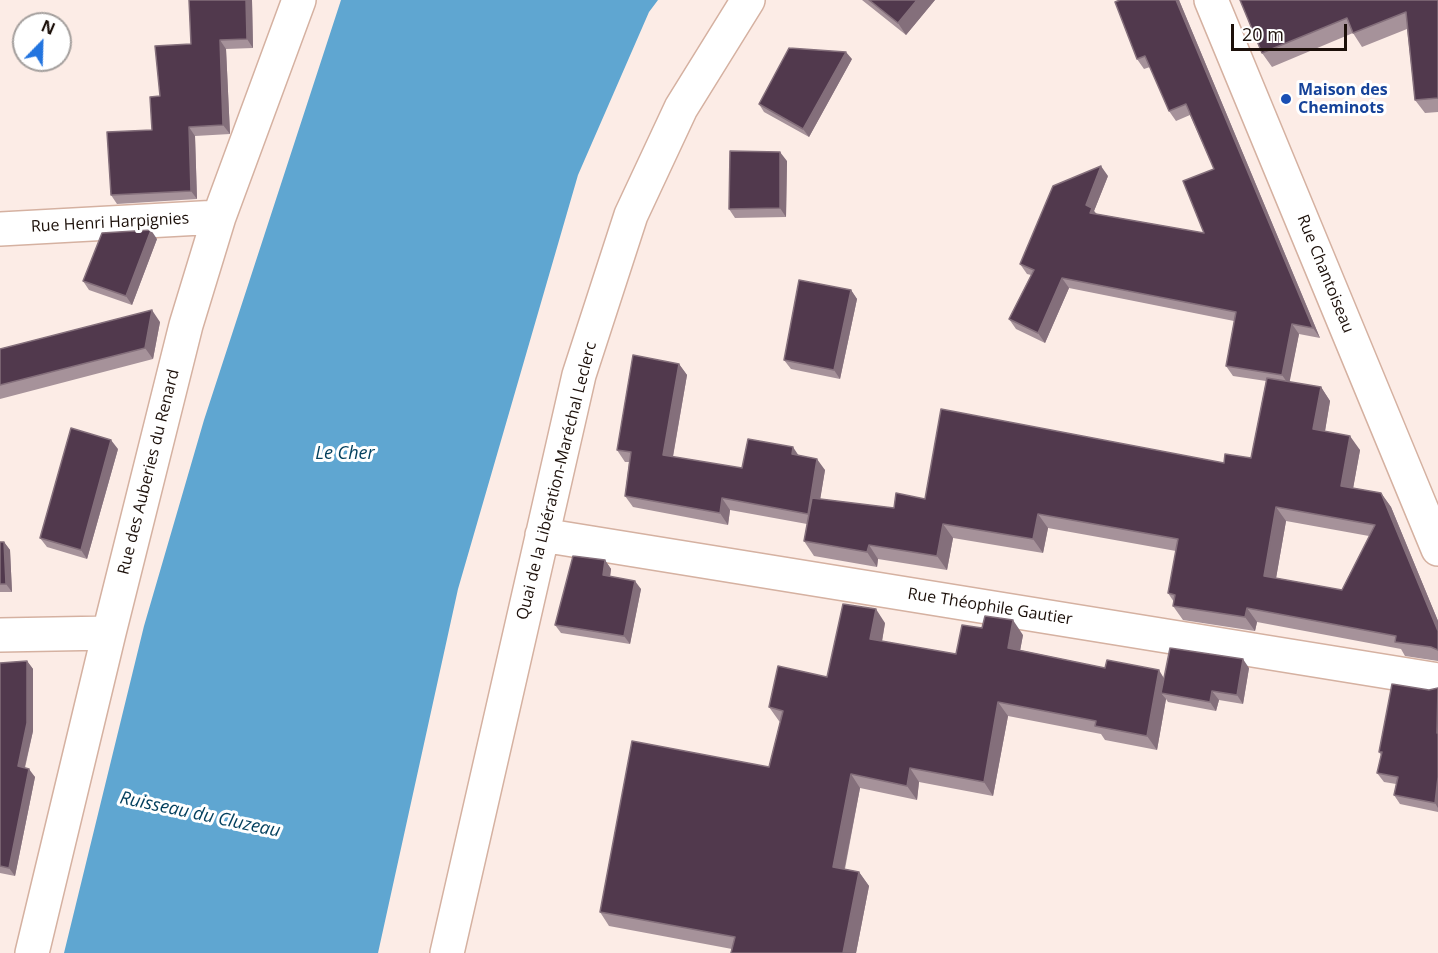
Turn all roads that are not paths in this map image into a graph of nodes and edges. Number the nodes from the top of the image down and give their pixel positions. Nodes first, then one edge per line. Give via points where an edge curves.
1 (299, 0) edge
2 (748, 0) edge
3 (1211, 0) edge
4 (219, 217) junction
5 (0, 229) edge
6 (543, 535) junction
7 (1438, 549) edge
8 (109, 633) junction
9 (0, 635) edge
10 (1438, 680) edge
11 (32, 953) edge
12 (447, 953) edge

1 - 4 street, Rue des Auberies du Renard
2 - 6 street, Quai de la Libération-Maréchal Leclerc via 681,108 631,215 579,375
3 - 7 street, Rue Chantoiseau
4 - 5 street, Rue Henri Harpignies
4 - 8 street, Rue des Auberies du Renard via 186,325
6 - 10 street, Rue Théophile Gautier
6 - 12 street, Quai de la Libération-Maréchal Leclerc
8 - 9 street
8 - 11 street, Rue des Auberies du Renard

